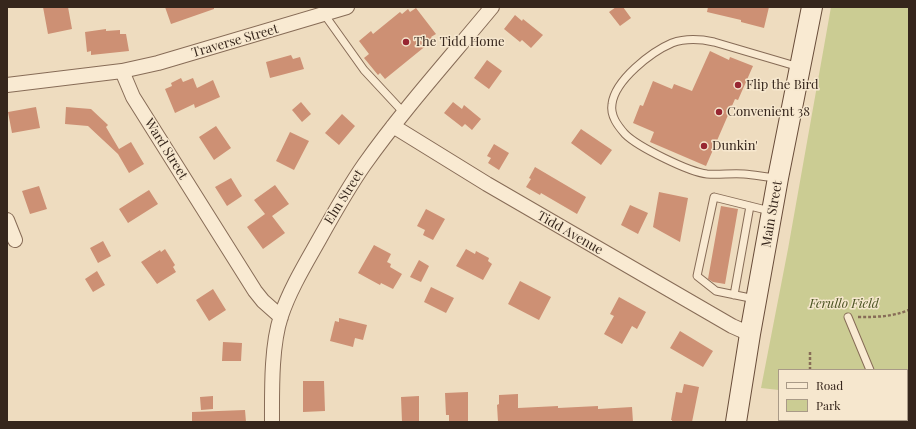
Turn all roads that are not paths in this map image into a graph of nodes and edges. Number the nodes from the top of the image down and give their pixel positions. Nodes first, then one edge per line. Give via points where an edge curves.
1 (347, 7) edge
2 (492, 7) edge
3 (812, 7) edge
4 (324, 14) junction
5 (800, 67) junction
6 (122, 71) junction
7 (7, 85) edge
8 (404, 113) junction
9 (393, 126) junction
10 (778, 178) junction
11 (750, 206) junction
12 (772, 212) junction
13 (7, 220) edge
14 (15, 240) dead end
15 (734, 295) junction
16 (756, 299) junction
17 (281, 317) junction
18 (848, 317) road end
19 (750, 334) junction
20 (870, 369) edge
21 (272, 422) edge
22 (736, 422) edge

1 - 4 street, Traverse Street
2 - 8 street, Elm Street
3 - 5 main road, Main Street
4 - 6 street, Traverse Street via 158,63
4 - 8 lane via 364,70
5 - 10 main road, Main Street
5 - 10 lane via 714,42 701,39 683,40 664,47 643,61 619,88 612,105 613,117 626,134 636,143 660,156 704,173
6 - 7 street
6 - 17 street, Ward Street via 133,97 255,291
8 - 9 street, Elm Street
9 - 17 street, Elm Street via 364,165 334,214 297,280
9 - 19 street, Tidd Avenue via 581,239
10 - 12 main road, Main Street
11 - 12 lane
11 - 15 lane
11 - 15 lane via 714,198 697,276 716,291
12 - 16 main road, Main Street
13 - 14 street
15 - 16 lane
16 - 19 main road, Main Street
17 - 21 street, Elm Street via 274,359
18 - 20 lane
19 - 22 main road, Main Street

